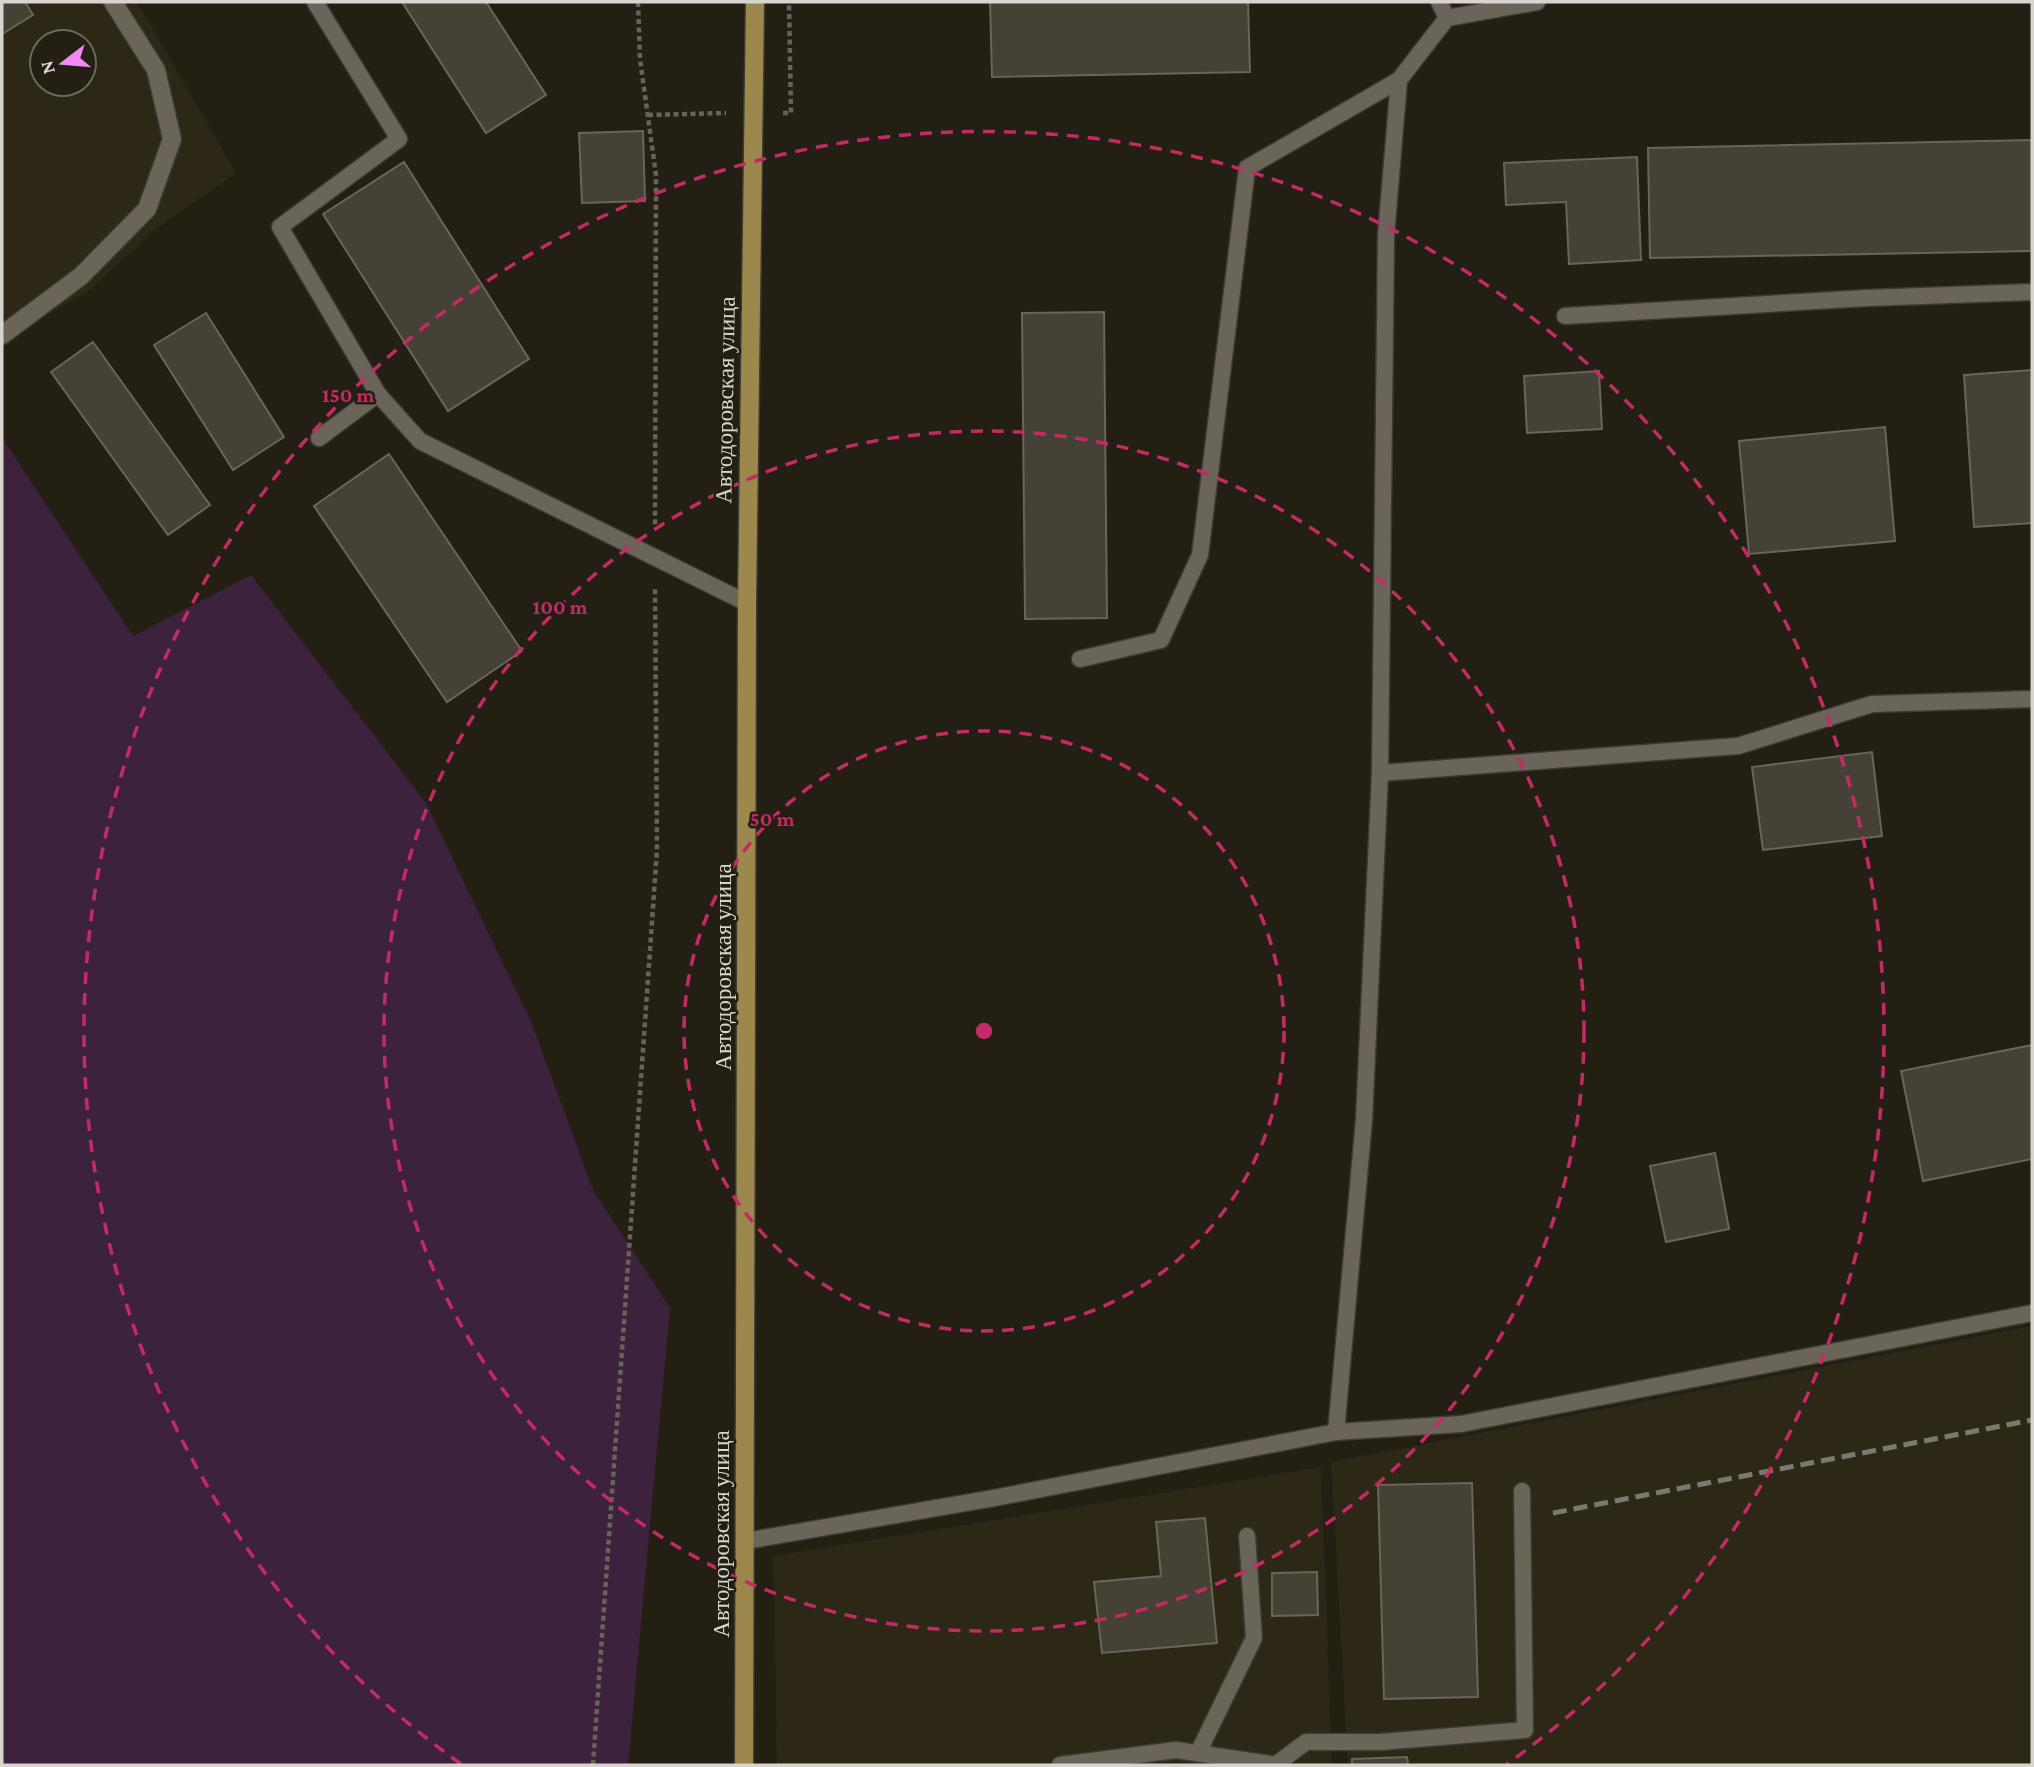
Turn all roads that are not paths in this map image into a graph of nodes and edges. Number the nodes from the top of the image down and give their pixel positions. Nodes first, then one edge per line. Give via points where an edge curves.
1 (113, 2) edge
2 (315, 2) edge
3 (755, 2) edge
4 (1439, 2) edge
5 (1536, 2) edge
6 (1447, 18) junction
7 (1399, 80) junction
8 (2032, 292) edge
9 (1565, 316) dead end
10 (2, 335) edge
11 (378, 394) junction
12 (319, 438) dead end
13 (747, 603) junction
14 (1080, 659) dead end
15 (2032, 699) edge
16 (1380, 772) junction
17 (2032, 1313) edge
18 (1336, 1432) junction
19 (1521, 1491) dead end
20 (1247, 1536) dead end
21 (746, 1541) junction
22 (1198, 1753) junction
23 (1278, 1764) edge
24 (744, 1765) edge
25 (1060, 1765) edge

1 - 10 street via 156,70 172,139 147,209 81,276
2 - 11 lane via 399,139 280,227
3 - 13 main road, Автодоровская улица
4 - 6 lane
5 - 6 lane
6 - 7 lane
7 - 14 lane via 1247,168 1200,555 1161,640
7 - 16 lane via 1386,235
8 - 9 lane
11 - 12 lane
11 - 13 lane via 420,441
13 - 21 main road, Автодоровская улица
15 - 16 lane via 1872,704 1738,746
16 - 18 lane via 1364,1121
17 - 18 lane via 1461,1424
18 - 21 lane
19 - 23 lane via 1525,1730 1381,1742 1306,1742
20 - 22 lane via 1254,1638
21 - 24 main road, Автодоровская улица
22 - 23 lane
22 - 25 lane via 1177,1750

